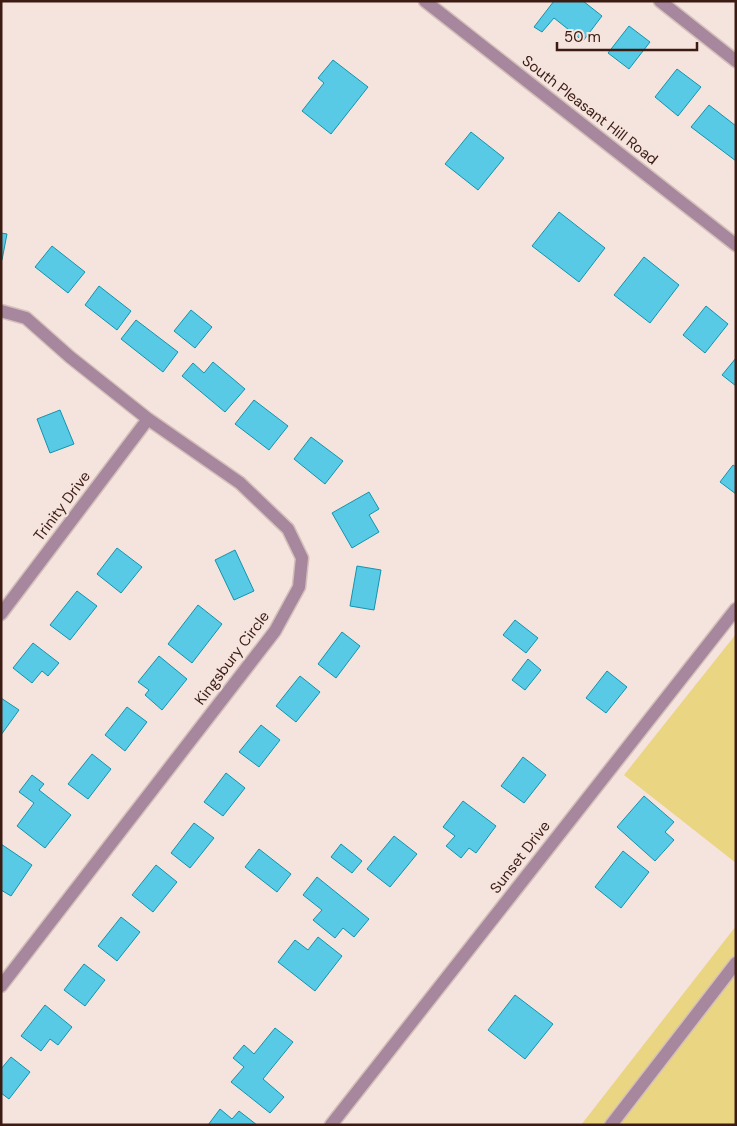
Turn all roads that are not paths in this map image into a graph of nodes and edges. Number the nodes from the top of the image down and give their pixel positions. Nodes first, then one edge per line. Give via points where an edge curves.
1 (425, 1) edge
2 (660, 1) edge
3 (736, 61) edge
4 (736, 245) edge
5 (1, 311) edge
6 (148, 419) junction
7 (736, 609) edge
8 (1, 614) edge
9 (736, 963) edge
10 (6, 970) edge
11 (1, 986) edge
12 (331, 1125) edge
13 (611, 1125) edge

1 - 4 street, South Pleasant Hill Road
2 - 3 street
5 - 6 street, Kingsbury Circle via 26,318
6 - 8 street, Trinity Drive
6 - 10 street, Kingsbury Circle via 240,483 288,529 302,558 299,587 275,631
7 - 12 street, Sunset Drive
9 - 13 street
10 - 11 street, Kingsbury Circle

